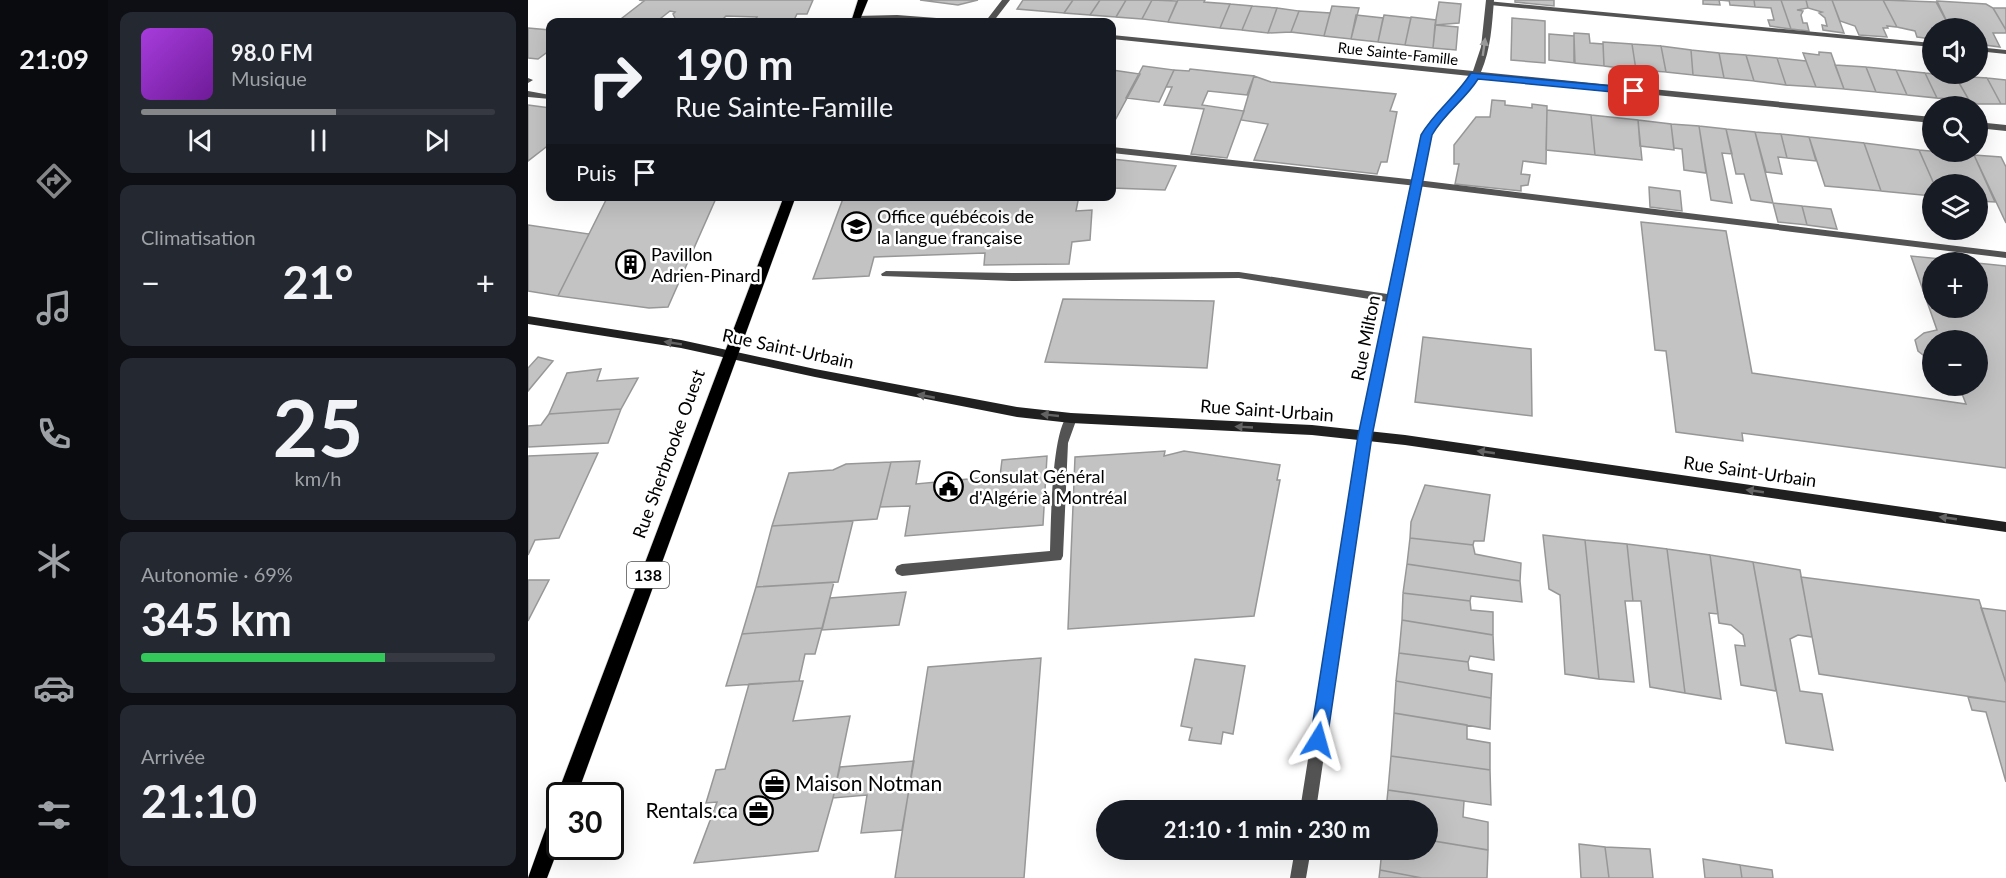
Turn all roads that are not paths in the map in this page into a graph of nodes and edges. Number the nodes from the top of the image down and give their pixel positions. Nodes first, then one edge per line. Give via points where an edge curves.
1 (863, 0) edge
2 (1006, 0) edge
3 (1490, 1) edge
4 (856, 18) edge
5 (883, 18) edge
6 (910, 18) edge
7 (992, 18) edge
8 (1116, 37) edge
9 (1922, 44) edge
10 (1988, 50) edge
11 (2006, 52) edge
12 (1475, 75) junction
13 (528, 94) edge
14 (546, 96) edge
15 (1922, 119) edge
16 (1988, 126) edge
17 (2006, 128) edge
18 (1116, 150) edge
19 (1418, 183) junction
20 (788, 201) edge
21 (2006, 255) edge
22 (886, 274) dead end
23 (1394, 299) junction
24 (528, 320) edge
25 (730, 356) junction
26 (1071, 418) junction
27 (1365, 436) junction
28 (2006, 526) edge
29 (902, 570) dead end
30 (572, 782) edge
31 (1310, 800) edge
32 (546, 853) edge
33 (1301, 860) edge
34 (537, 878) edge
35 (1298, 878) edge

1 - 4 main road
2 - 7 street
3 - 9 street
12 -> 3 street, Rue Milton via 1482,62
5 - 6 street
8 - 12 street, Rue Sainte-Famille
10 - 11 street
12 - 15 street, Rue Sainte-Famille
12 - 19 street, Rue Milton via 1426,135
13 - 14 street
16 - 17 street
18 - 19 street
19 - 21 street
19 - 23 street, Rue Milton
20 - 25 main road, Rue Sherbrooke Ouest / 138
22 - 23 street via 1239,275
23 - 27 street, Rue Milton
25 -> 24 main road, Rue Saint-Urbain via 681,344
26 -> 25 main road, Rue Saint-Urbain via 983,407
25 - 30 main road, Rue Sherbrooke Ouest / 138
27 -> 26 main road, Rue Saint-Urbain
26 - 29 street via 1062,443 1056,555
28 -> 27 main road, Rue Saint-Urbain
27 - 31 street, Rue Milton
32 - 34 main road
33 - 35 street

